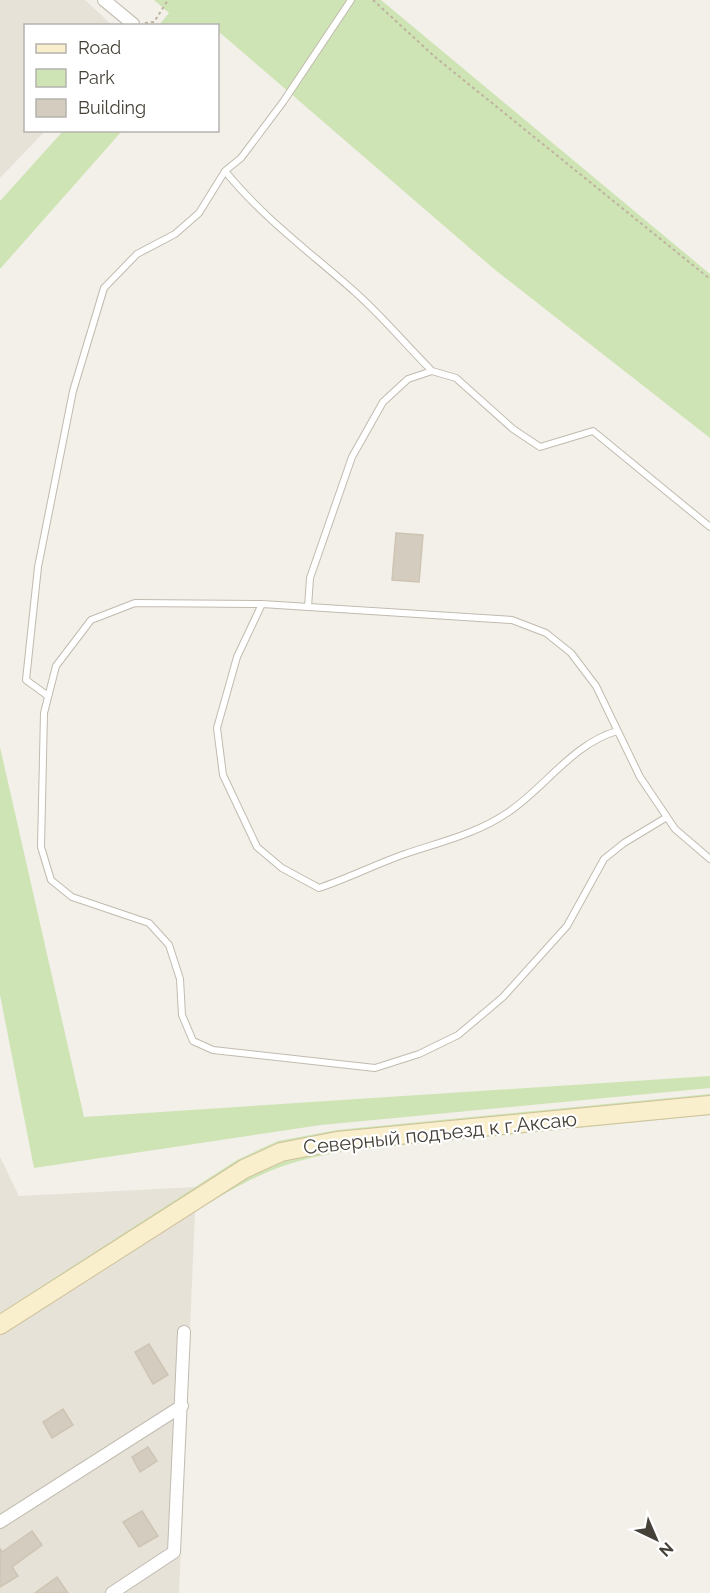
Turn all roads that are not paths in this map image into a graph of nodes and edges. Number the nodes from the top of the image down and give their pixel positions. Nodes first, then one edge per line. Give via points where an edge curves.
1 (104, 0) edge
2 (351, 0) edge
3 (133, 24) road end
4 (225, 171) junction
5 (432, 371) junction
6 (710, 527) edge
7 (262, 604) junction
8 (308, 607) junction
9 (48, 696) junction
10 (617, 731) junction
11 (667, 817) junction
12 (710, 859) edge
13 (710, 1105) edge
14 (0, 1325) edge
15 (184, 1332) dead end
16 (182, 1406) junction
17 (0, 1522) edge
18 (112, 1593) edge

1 - 3 street
2 - 4 lane via 283,102 241,158
4 - 5 lane via 256,207 357,294
4 - 9 lane via 199,213 175,234 137,254 104,288 73,391 38,567 26,680
5 - 6 lane via 456,378 513,429 540,447 593,431
5 - 8 lane via 408,379 383,402 352,457 310,578
7 - 8 lane
7 - 9 lane via 135,603 91,620 56,666
7 - 10 lane via 237,657 217,728 223,775 257,847 282,868 319,888 403,854 467,835 508,813 597,737
8 - 10 lane via 512,620 546,633 571,653 596,686
9 - 11 lane via 44,713 41,847 51,880 72,897 148,923 169,945 180,979 182,1014 193,1041 213,1050 375,1068 448,1040 503,997 567,926 604,859
10 - 11 lane via 640,777
11 - 12 lane
13 - 14 street, Северный подъезд к г.Аксаю via 316,1144 281,1152 258,1161 183,1206
15 - 16 street
16 - 17 street
16 - 18 street via 174,1552

